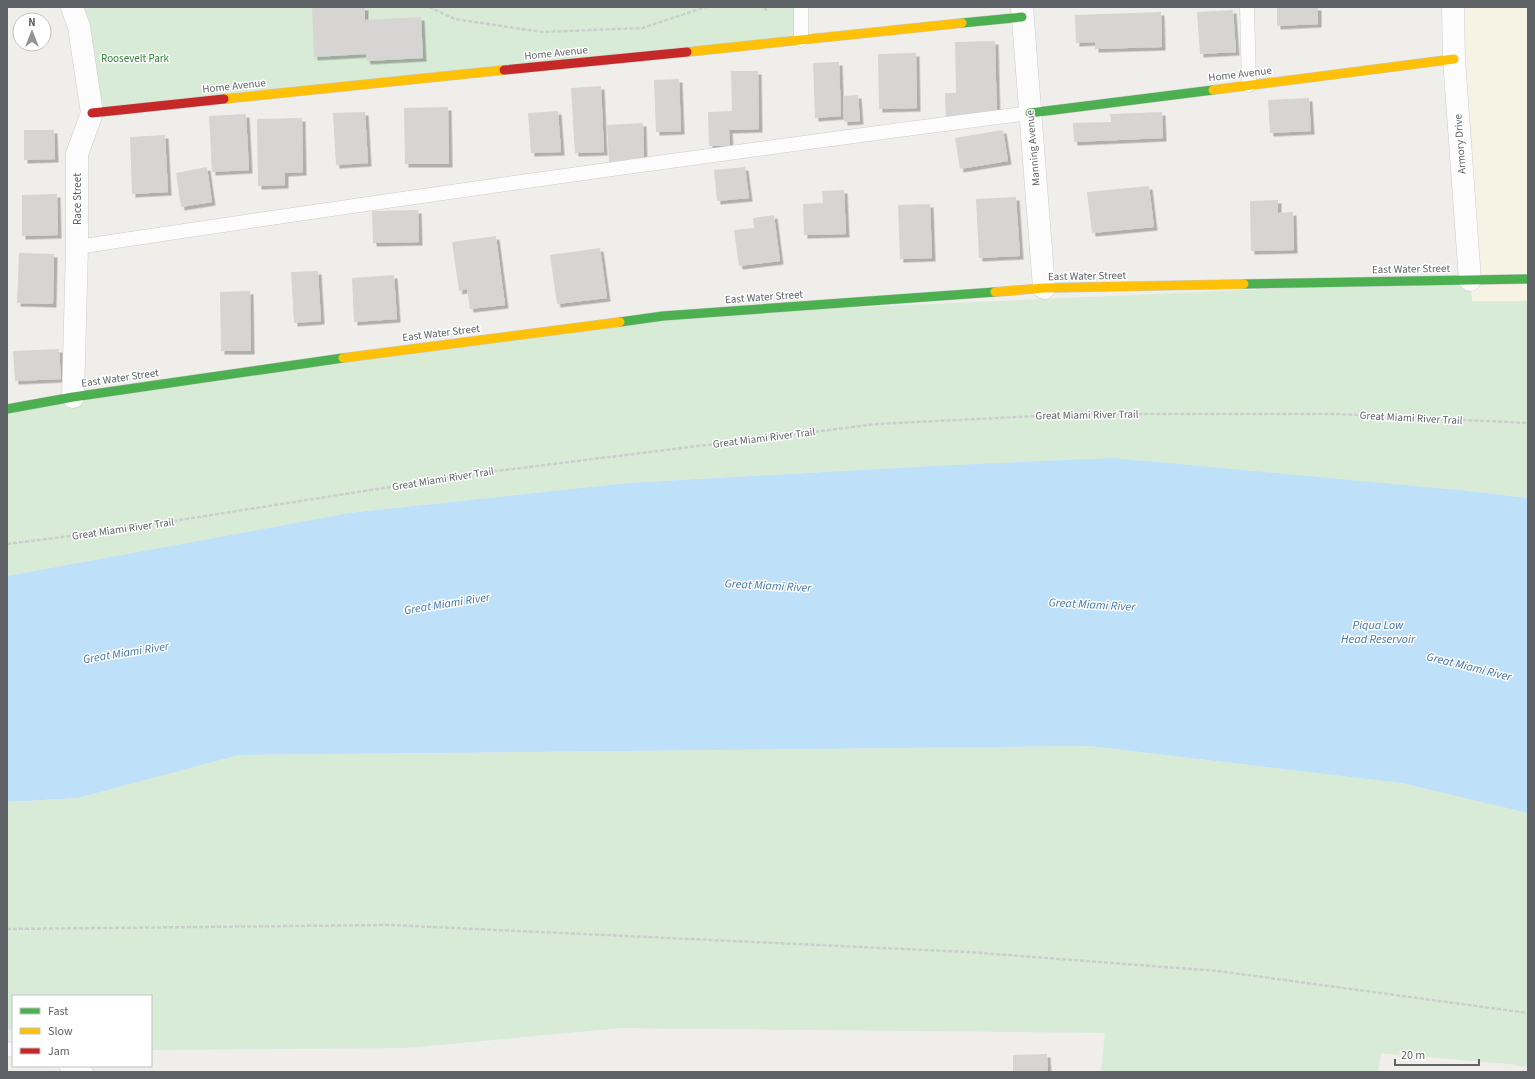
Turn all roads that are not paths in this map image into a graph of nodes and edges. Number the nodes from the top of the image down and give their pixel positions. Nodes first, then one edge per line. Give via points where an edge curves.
1 (72, 7) edge
2 (801, 7) edge
3 (1247, 7) edge
4 (1453, 7) edge
5 (1022, 12) edge
6 (802, 40) junction
7 (1454, 59) junction
8 (1249, 85) junction
9 (92, 113) junction
10 (1030, 113) junction
11 (77, 247) junction
12 (1528, 279) edge
13 (1470, 280) junction
14 (1044, 288) junction
15 (74, 397) junction
16 (7, 409) edge
17 (69, 1067) edge
18 (86, 1072) edge

1 - 9 street, Race Street via 79,27
2 - 6 lane
3 - 8 lane
4 - 7 street, Armory Drive
5 - 6 street, Home Avenue
5 - 10 street, Manning Avenue
6 - 9 street, Home Avenue
7 - 8 street, Home Avenue
7 - 13 street, Armory Drive
8 - 10 street, Home Avenue
9 - 11 street, Race Street via 77,154
10 - 11 lane via 359,204
10 - 14 street, Manning Avenue
11 - 15 street, Race Street
12 - 13 street, East Water Street
13 - 14 street, East Water Street
14 - 15 street, East Water Street via 663,316 347,357
15 - 16 street, East Water Street
17 - 18 lane

